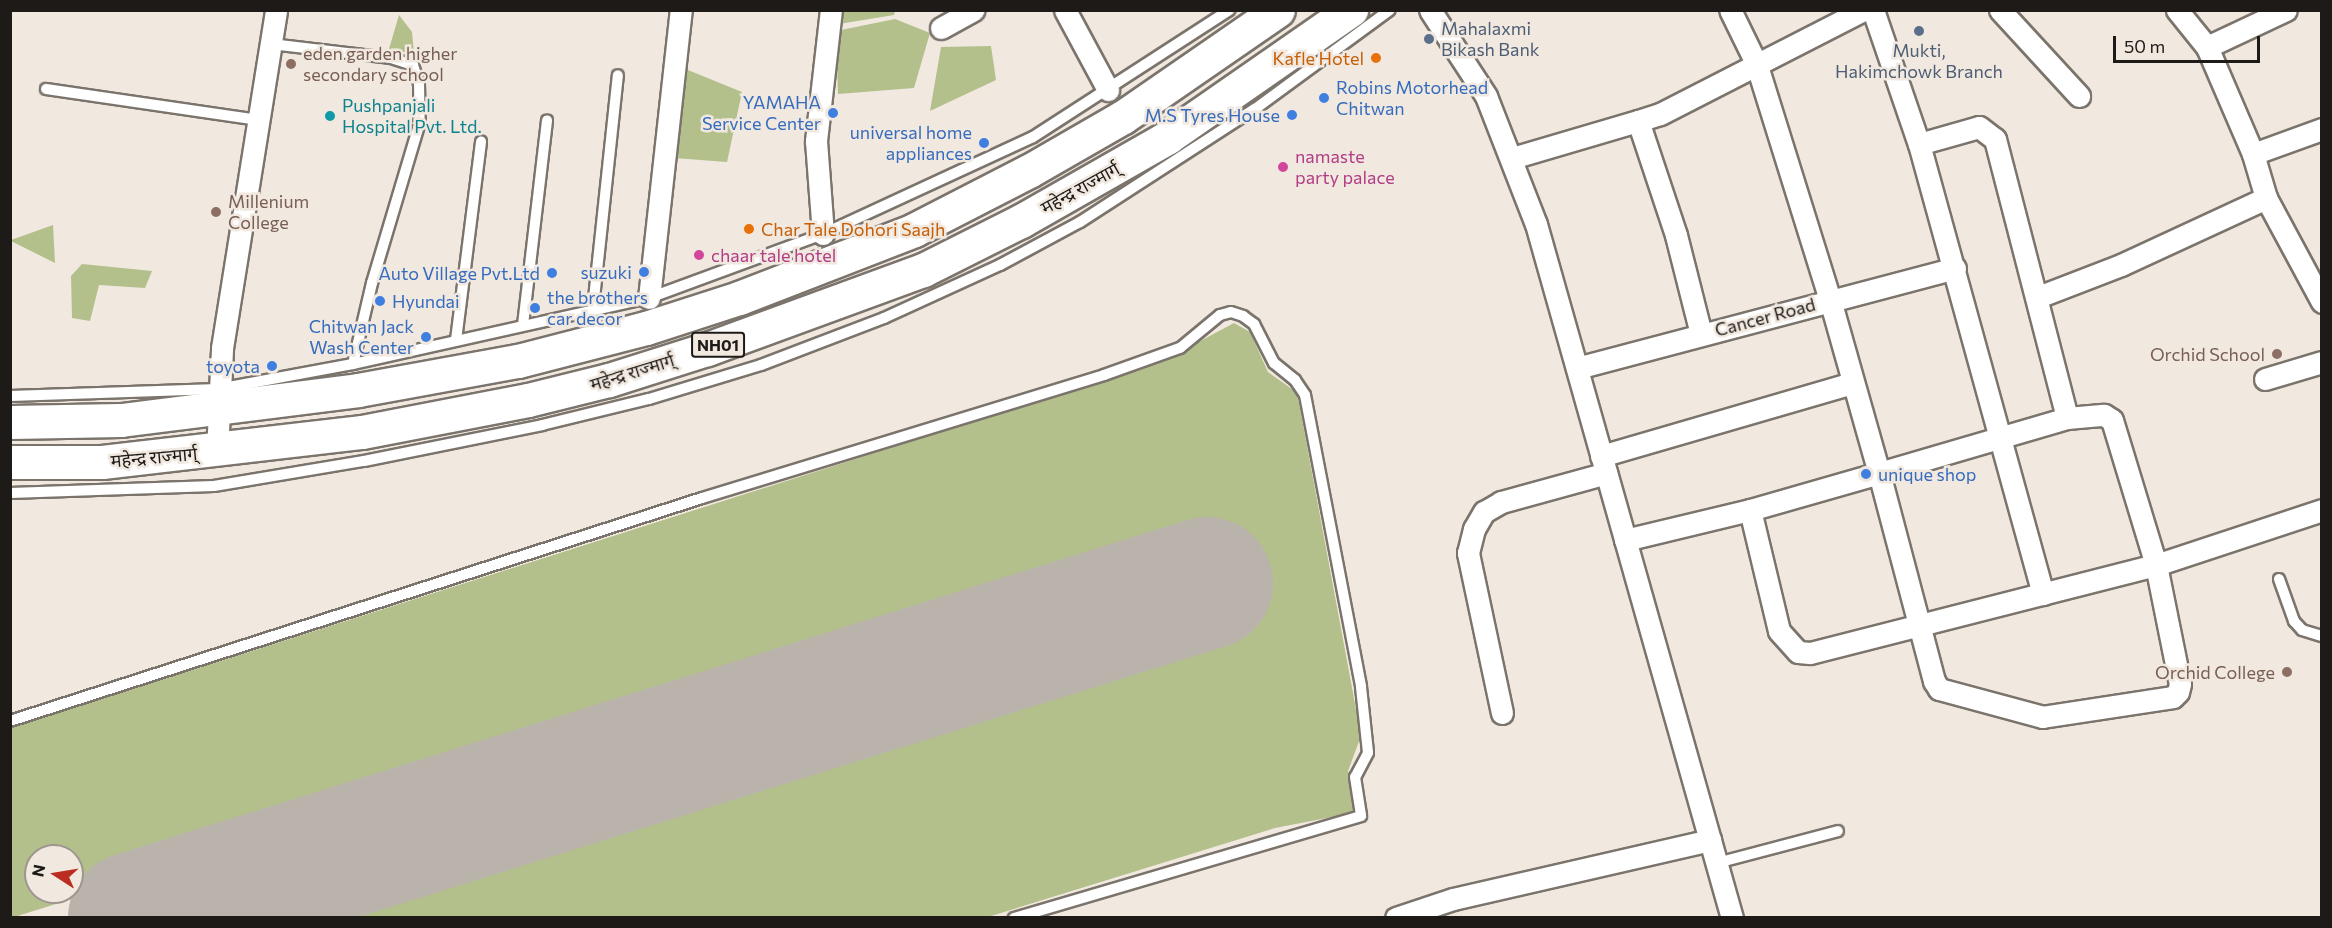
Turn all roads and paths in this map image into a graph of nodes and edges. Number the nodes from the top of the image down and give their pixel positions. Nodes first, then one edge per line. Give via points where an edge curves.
1 (276, 10) edge
2 (681, 10) edge
3 (831, 10) edge
4 (973, 10) edge
5 (1065, 10) edge
6 (1229, 10) edge
7 (1278, 10) edge
8 (1351, 10) edge
9 (1390, 10) edge
10 (1430, 10) edge
11 (1730, 10) edge
12 (1863, 10) edge
13 (1873, 10) edge
14 (2000, 10) edge
15 (2176, 10) edge
16 (2286, 10) edge
17 (941, 28) dead end
18 (271, 44) junction
19 (2207, 47) junction
20 (1757, 65) junction
21 (618, 75) dead end
22 (46, 89) dead end
23 (1108, 90) junction
24 (2079, 96) dead end
25 (259, 120) junction
26 (547, 120) dead end
27 (1638, 121) junction
28 (2322, 129) edge
29 (481, 142) dead end
30 (1919, 144) junction
31 (2253, 154) junction
32 (1512, 158) junction
33 (2266, 198) junction
34 (823, 234) junction
35 (1955, 268) junction
36 (2038, 297) junction
37 (649, 298) junction
38 (1830, 300) junction
39 (2322, 302) edge
40 (592, 308) junction
41 (523, 325) junction
42 (1701, 334) junction
43 (456, 340) junction
44 (2322, 362) edge
45 (353, 364) junction
46 (1576, 368) junction
47 (2265, 379) dead end
48 (1853, 383) junction
49 (10, 396) edge
50 (217, 399) junction
51 (2067, 418) junction
52 (10, 422) edge
53 (1998, 438) junction
54 (217, 452) junction
55 (10, 462) edge
56 (1604, 464) junction
57 (1879, 473) junction
58 (10, 494) edge
59 (1750, 510) junction
60 (2322, 510) edge
61 (1625, 540) junction
62 (2156, 566) junction
63 (2278, 579) dead end
64 (2043, 594) junction
65 (1920, 625) junction
66 (2322, 636) edge
67 (1502, 713) dead end
68 (10, 721) edge
69 (1838, 831) dead end
70 (1710, 840) junction
71 (1717, 863) junction
72 (1014, 918) edge
73 (1396, 918) edge
74 (1732, 918) edge

1 - 18 street
2 - 37 street
3 - 34 street via 816,141
4 - 17 street
5 - 23 street
6 - 23 lane
7 - 50 highway, NH01 via 1123,117 1029,171 914,230 827,265 646,328 518,361
8 - 54 highway, महेन्द्र राज्मार्ग् / NH01 via 1255,80 1138,155 933,265 837,303 609,380 528,400 362,432
9 - 58 lane via 1178,162 1080,222 1000,266 884,318 761,365 564,420 364,461 214,486
10 - 32 street via 1486,96
11 - 20 street
12 - 20 street
13 - 30 street
14 - 24 street
15 - 19 street
16 - 19 street
18 - 25 street
18 - 45 lane via 413,64 418,83 420,122 372,284
19 - 31 street
20 - 27 street
20 - 38 street
21 - 40 lane
22 - 25 lane
23 - 34 lane via 1033,137
25 - 50 street
26 - 41 lane
27 - 32 street
27 - 42 street via 1676,235
28 - 31 street
29 - 43 lane
30 - 35 street
30 - 36 street via 1979,127 1995,139
31 - 33 street
32 - 46 street via 1536,224
33 - 36 street via 2121,265
33 - 39 street
34 - 37 lane
35 - 38 street, Cancer Road
35 - 53 street
36 - 51 street
37 - 40 lane
38 - 42 street, Cancer Road
38 - 48 street
40 - 41 lane
41 - 43 lane
42 - 46 street, Cancer Road
43 - 45 lane
44 - 47 street
45 - 50 lane
46 - 56 street
48 - 56 street
48 - 57 street
49 - 50 lane
50 - 52 highway, NH01 via 121,420
50 - 54 street
51 - 53 street
51 - 62 street via 2092,413 2112,420
53 - 57 street
53 - 64 street
54 - 55 highway, महेन्द्र राज्मार्ग् / NH01 via 102,462
56 - 61 street
56 - 67 street via 1501,502 1484,512 1474,529 1468,553
57 - 59 street
57 - 65 street
59 - 61 street
59 - 65 street via 1779,631 1798,652 1810,653
60 - 62 street
61 - 70 street
62 - 64 street
62 - 65 street via 2180,684 2173,697 2043,717 1947,693 1934,681
63 - 66 lane via 2294,621 2302,630
64 - 65 street
68 - 72 lane via 702,498 1104,375 1180,348 1220,315 1231,312 1243,316 1254,324 1274,363 1295,380 1305,395 1361,687 1368,753 1355,777 1361,816
69 - 71 lane
70 - 71 street
70 - 73 street via 1453,899
71 - 74 street

